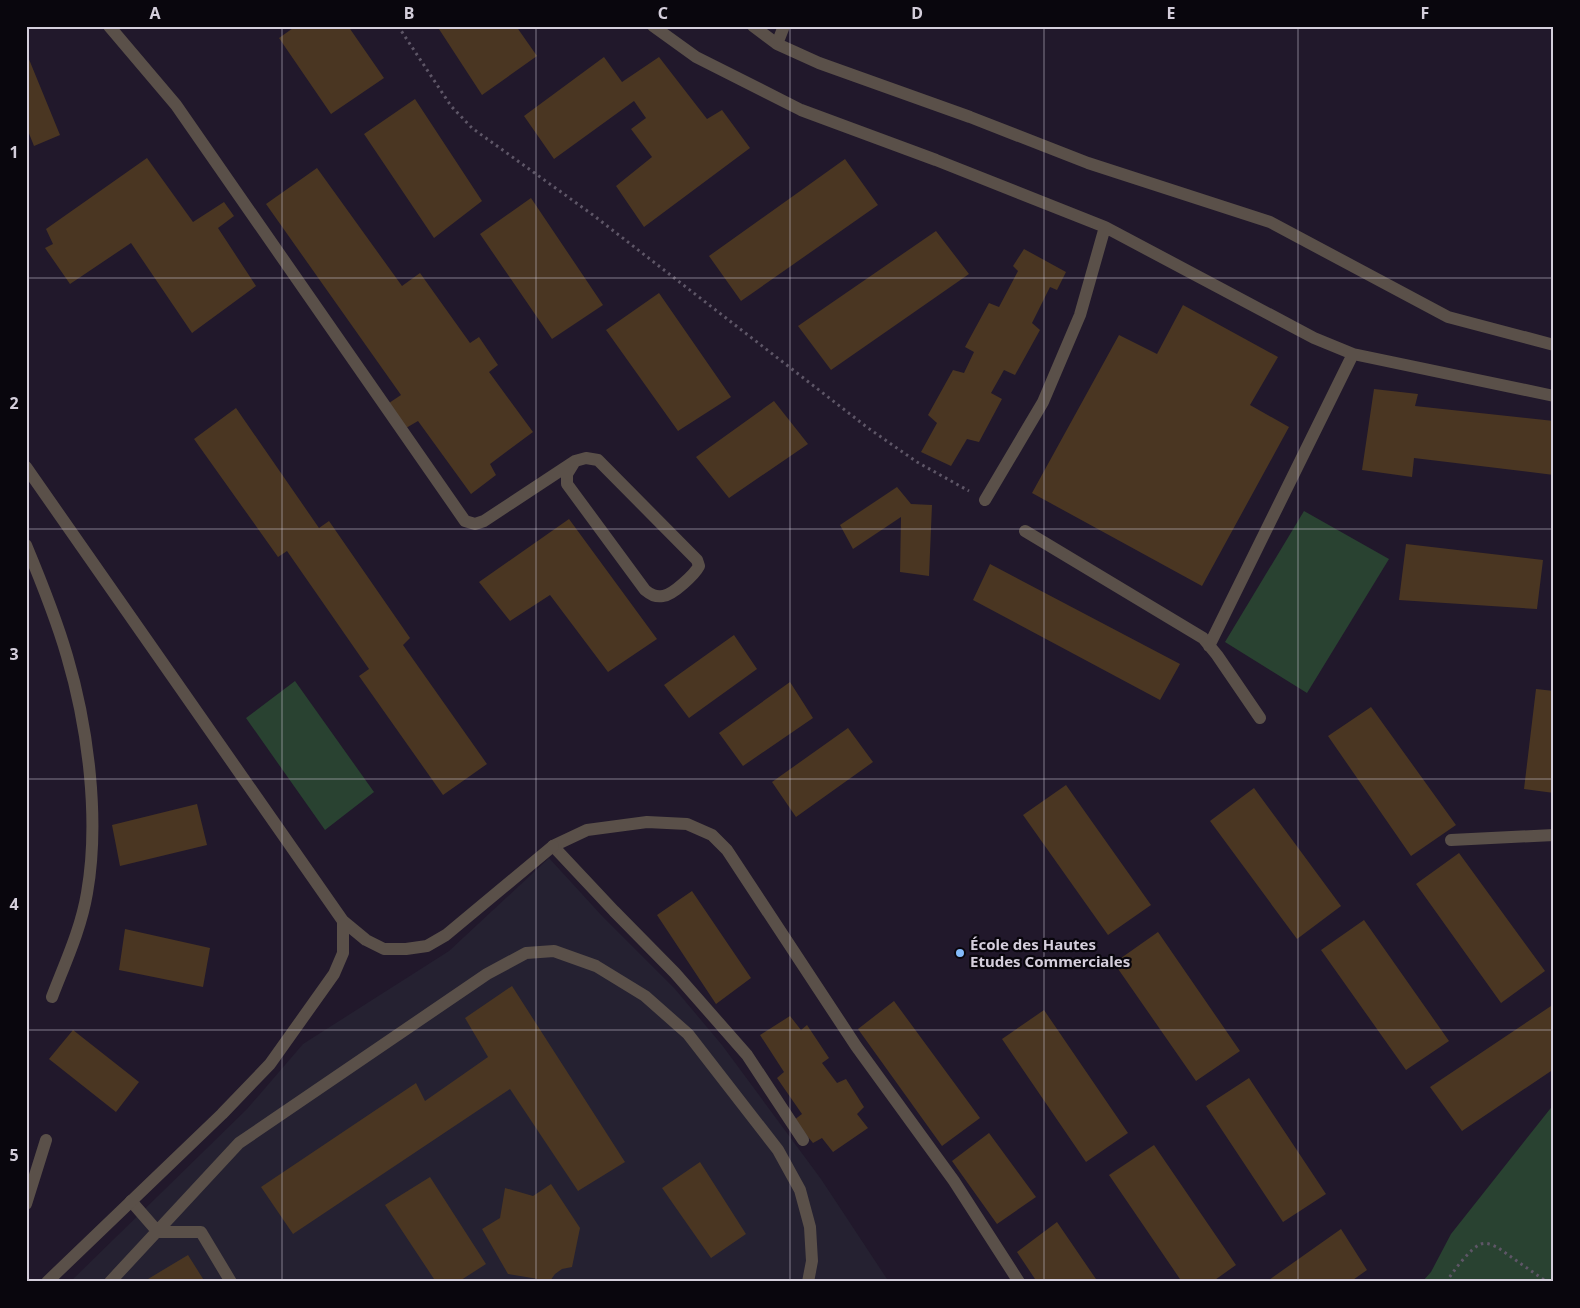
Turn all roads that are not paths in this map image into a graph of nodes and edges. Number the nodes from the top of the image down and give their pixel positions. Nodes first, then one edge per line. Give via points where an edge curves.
1 (109, 26) edge
2 (653, 26) edge
3 (753, 26) edge
4 (784, 26) edge
5 (777, 44) junction
6 (1105, 227) junction
7 (1554, 345) edge
8 (1353, 354) junction
9 (1554, 396) edge
10 (575, 461) junction
11 (26, 467) edge
12 (985, 500) road end
13 (1025, 531) dead end
14 (26, 545) edge
15 (1209, 646) junction
16 (1260, 718) dead end
17 (1554, 835) edge
18 (1451, 840) dead end
19 (553, 846) junction
20 (343, 921) junction
21 (52, 997) dead end
22 (46, 1140) dead end
23 (803, 1140) dead end
24 (131, 1201) junction
25 (26, 1204) edge
26 (158, 1232) junction
27 (47, 1282) edge
28 (110, 1282) edge
29 (231, 1282) edge
30 (808, 1282) edge
31 (1019, 1282) edge

1 - 10 street via 176,105 465,521 475,524 484,521
2 - 6 street via 696,57 801,110
3 - 5 street
4 - 5 street
5 - 7 street via 819,63 1088,163 1270,222 1448,317
6 - 8 street via 1314,338
6 - 12 street via 1080,315 1058,367 1042,402
8 - 9 street
8 - 15 street
10 - 10 street via 586,458 598,460 696,560 699,566 695,574 666,596 652,596 645,590 567,484 567,474
11 - 20 street
13 - 15 street via 1203,638
14 - 21 street via 67,656 90,776 92,853 87,894
15 - 16 street
17 - 18 street
19 - 20 street via 446,935 427,946 384,949 366,940
19 - 23 street via 676,973 747,1055
19 - 31 street via 587,830 647,822 687,824 712,834 727,850 856,1046 954,1181
20 - 24 street via 343,953 334,974 270,1064
22 - 25 street
24 - 26 street
24 - 27 street
26 - 28 street
26 - 29 street via 201,1232
26 - 30 street via 239,1143 487,974 526,953 554,951 596,966 645,996 688,1034 778,1150 800,1190 810,1227 812,1261

